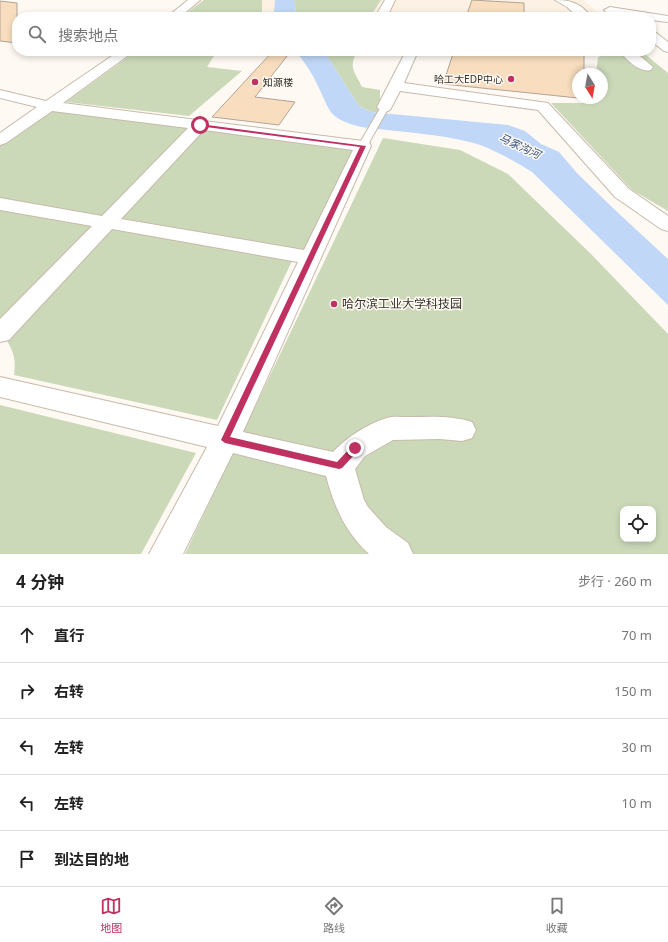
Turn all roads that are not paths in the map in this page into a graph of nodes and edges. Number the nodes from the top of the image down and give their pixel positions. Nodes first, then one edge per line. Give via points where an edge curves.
1 (196, 0) edge
2 (390, 0) edge
3 (560, 0) edge
4 (613, 10) edge
5 (180, 12) edge
6 (384, 12) edge
7 (579, 12) edge
8 (625, 12) edge
9 (656, 17) edge
10 (668, 19) edge
11 (656, 39) edge
12 (656, 44) edge
13 (668, 48) edge
14 (668, 53) edge
15 (121, 56) edge
16 (410, 56) edge
17 (632, 56) edge
18 (646, 67) dead end
19 (396, 86) junction
20 (0, 94) edge
21 (49, 106) junction
22 (385, 107) joint
23 (200, 125) junction
24 (0, 140) edge
25 (363, 146) junction
26 (0, 204) edge
27 (107, 222) junction
28 (668, 225) edge
29 (310, 258) junction
30 (0, 334) edge
31 (0, 387) edge
32 (462, 430) dead end
33 (225, 440) junction
34 (339, 466) junction
35 (166, 554) edge
36 (396, 554) edge

1 - 5 street
2 - 6 street
3 - 7 street
4 - 8 street
9 - 10 street
11 - 13 street
12 - 14 street
15 - 21 street
16 - 19 street
17 - 18 street
19 - 22 street
19 - 28 street via 543,106 622,193
20 - 21 street
21 - 23 street
21 - 24 street
22 - 25 lane
23 - 25 street
23 - 27 street
25 - 29 street
26 - 27 street
27 - 29 street
27 - 30 street
29 - 33 street
31 - 33 street
32 - 34 street via 389,429 355,448
33 - 34 street
33 - 35 street
34 - 36 street via 349,502 363,526

